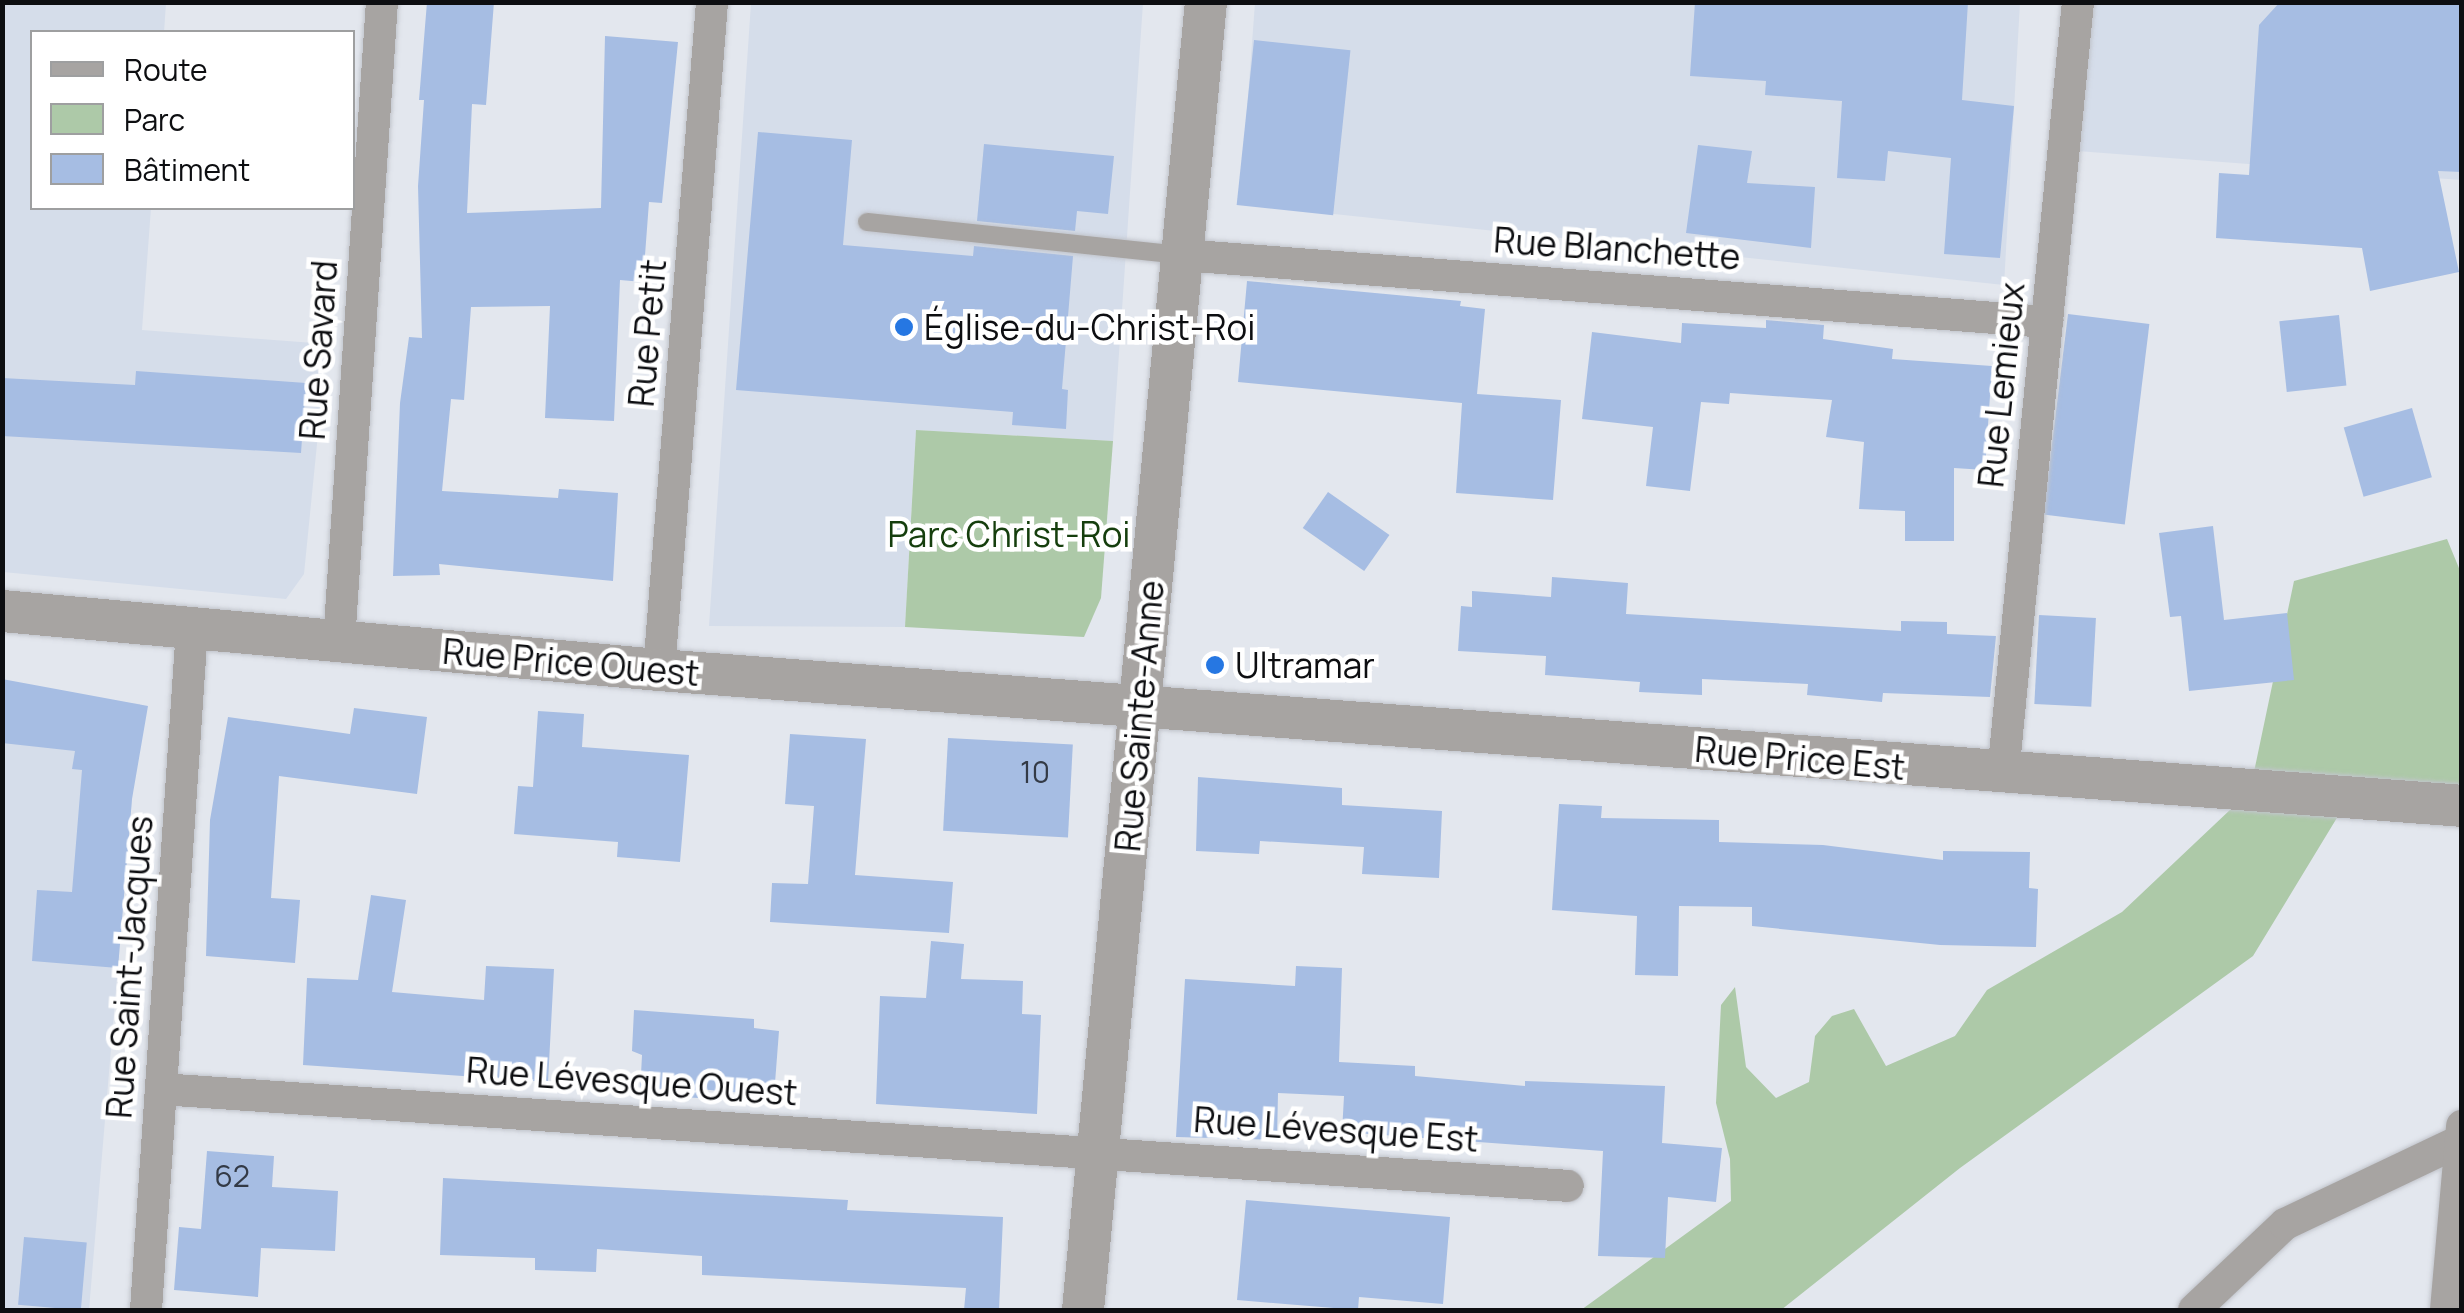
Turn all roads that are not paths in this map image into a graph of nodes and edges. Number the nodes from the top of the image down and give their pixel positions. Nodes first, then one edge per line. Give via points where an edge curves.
1 (382, 2) edge
2 (712, 2) edge
3 (1206, 2) edge
4 (2078, 2) edge
5 (866, 222) dead end
6 (1182, 254) junction
7 (2047, 322) junction
8 (2, 611) edge
9 (192, 629) junction
10 (339, 642) junction
11 (659, 670) junction
12 (1140, 705) junction
13 (2002, 774) junction
14 (2462, 806) edge
15 (161, 1089) junction
16 (2462, 1126) edge
17 (2460, 1141) edge
18 (1098, 1152) junction
19 (1568, 1186) dead end
20 (146, 1310) edge
21 (1083, 1310) edge
22 (2194, 1310) edge
23 (2446, 1310) edge

1 - 10 street, Rue Savard
2 - 11 street, Rue Petit
3 - 6 street, Rue Sainte-Anne
4 - 7 street, Rue Lemieux
5 - 6 lane
6 - 7 street, Rue Blanchette
6 - 12 street, Rue Sainte-Anne
7 - 13 street, Rue Lemieux
8 - 9 street, Rue Price Ouest
9 - 10 street, Rue Price Ouest
9 - 15 street, Rue Saint-Jacques
10 - 11 street, Rue Price Ouest
11 - 12 street, Rue Price Ouest
12 - 13 street, Rue Price Est
12 - 18 street, Rue Sainte-Anne
13 - 14 street, Rue Price Est
15 - 18 street, Rue Lévesque Ouest
15 - 20 street, Rue Saint-Jacques
16 - 17 street
17 - 22 street via 2285,1224
17 - 23 street
18 - 19 street, Rue Lévesque Est
18 - 21 street, Rue Sainte-Anne

